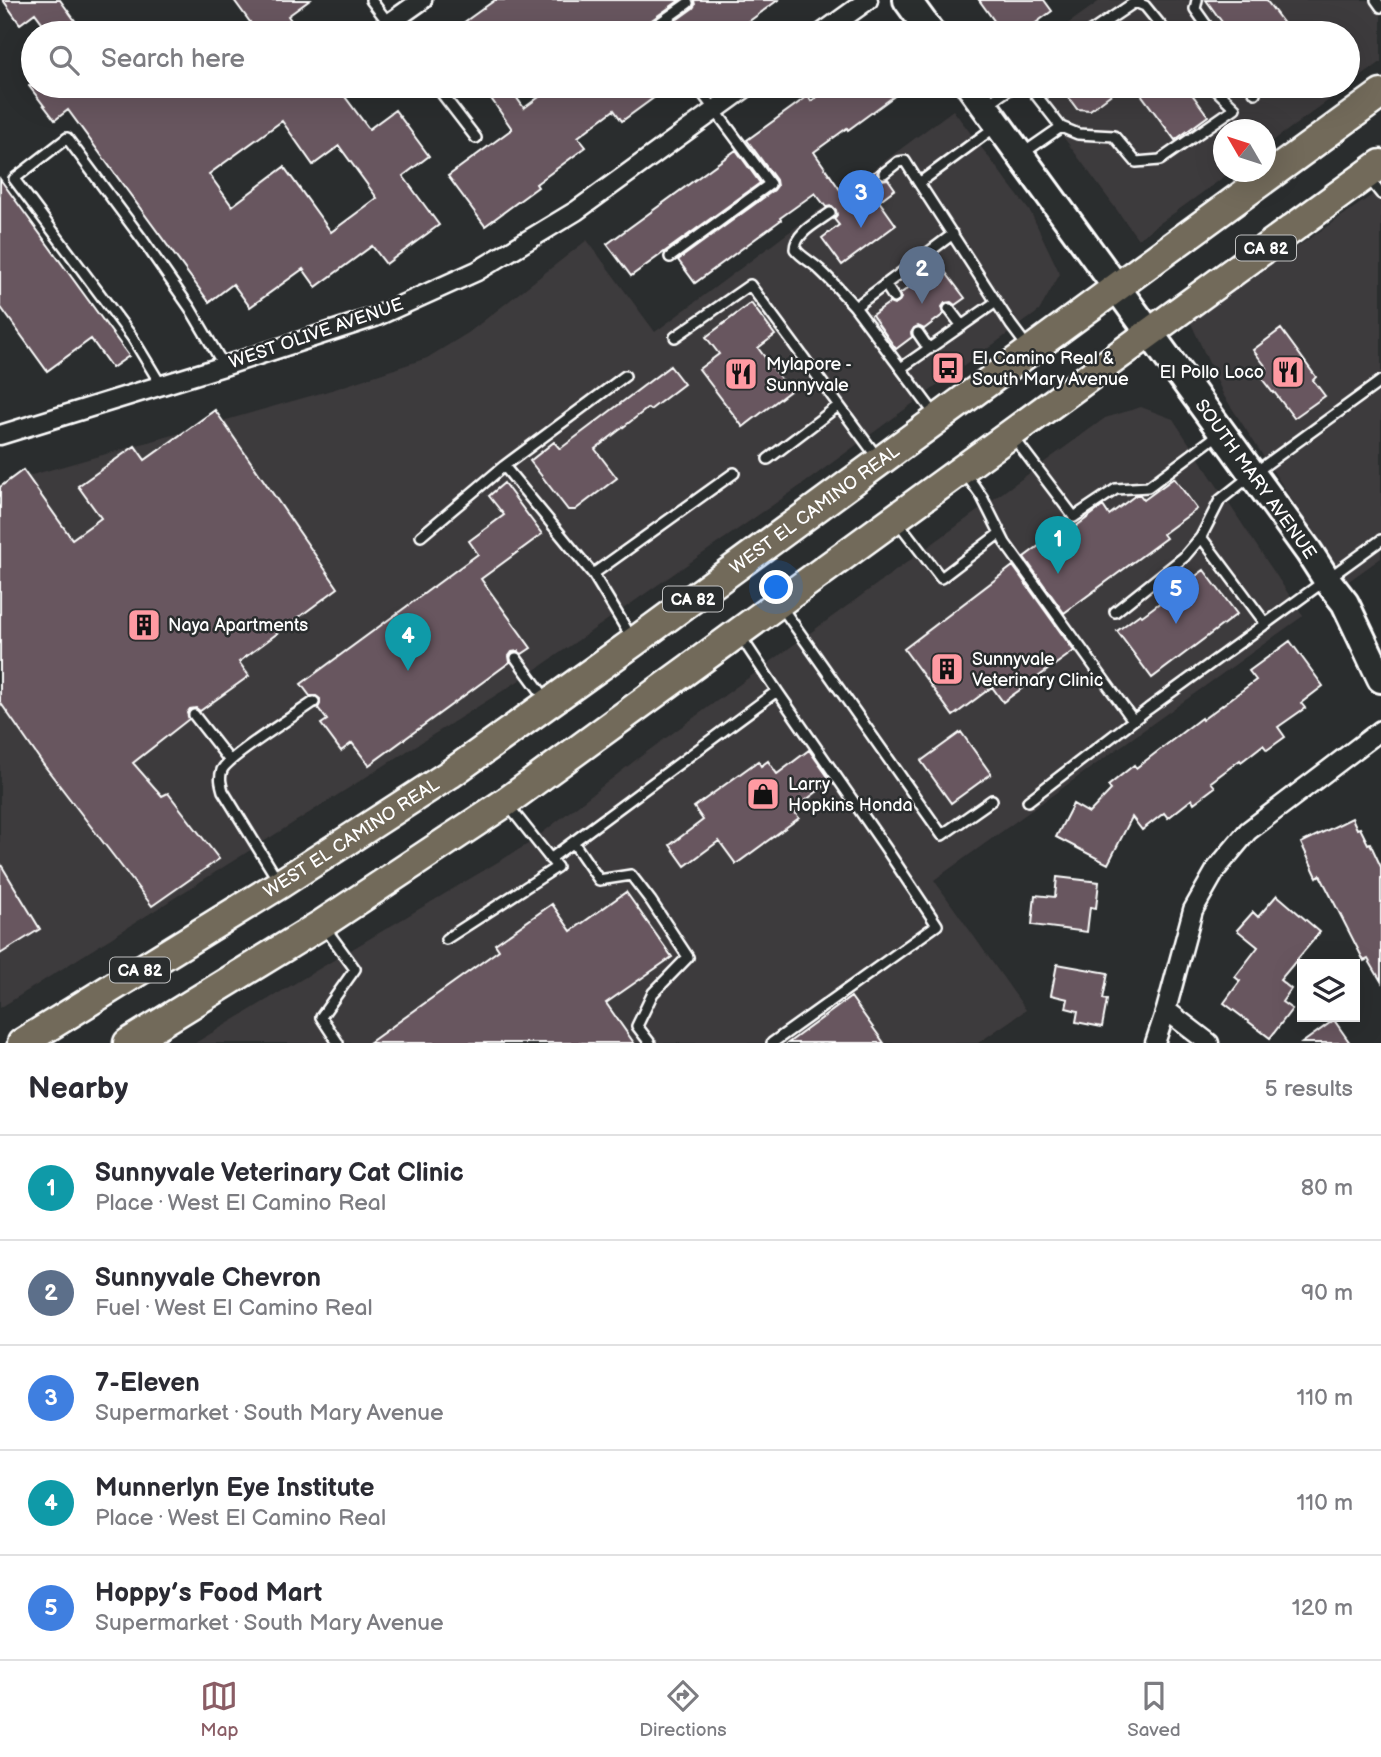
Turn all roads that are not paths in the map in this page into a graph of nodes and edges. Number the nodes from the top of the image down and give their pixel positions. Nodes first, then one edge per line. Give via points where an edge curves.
1 (371, 0) edge
2 (422, 0) edge
3 (868, 0) edge
4 (907, 0) edge
5 (1197, 0) edge
6 (1376, 0) edge
7 (688, 3) dead end
8 (1381, 7) edge
9 (386, 21) edge
10 (400, 21) edge
11 (662, 21) edge
12 (839, 21) edge
13 (922, 21) edge
14 (1107, 21) edge
15 (1157, 21) edge
16 (1204, 21) edge
17 (1381, 94) edge
18 (445, 98) edge
19 (706, 98) edge
20 (731, 98) edge
21 (1038, 98) edge
22 (1225, 98) edge
23 (984, 105) edge
24 (715, 109) junction
25 (1061, 127) junction
26 (476, 138) dead end
27 (1021, 155) junction
28 (884, 173) dead end
29 (1376, 177) edge
30 (919, 183) junction
31 (830, 213) dead end
32 (953, 234) junction
33 (670, 257) dead end
34 (915, 262) junction
35 (925, 276) dead end
36 (886, 284) junction
37 (1117, 287) junction
38 (894, 298) dead end
39 (996, 302) junction
40 (855, 307) junction
41 (950, 309) dead end
42 (962, 326) junction
43 (1150, 332) junction
44 (918, 333) dead end
45 (675, 337) dead end
46 (929, 349) junction
47 (1030, 351) junction
48 (224, 366) junction
49 (901, 368) junction
50 (625, 376) dead end
51 (1381, 381) edge
52 (161, 385) junction
53 (838, 406) junction
54 (938, 419) junction
55 (1223, 431) junction
56 (1012, 434) junction
57 (0, 435) edge
58 (768, 459) dead end
59 (880, 461) junction
60 (504, 466) junction
61 (962, 469) junction
62 (734, 473) dead end
63 (1253, 474) junction
64 (895, 519) junction
65 (1000, 533) junction
66 (421, 536) dead end
67 (1201, 537) junction
68 (1381, 540) edge
69 (593, 574) junction
70 (1327, 580) junction
71 (779, 604) junction
72 (1115, 612) dead end
73 (1266, 624) junction
74 (739, 634) junction
75 (634, 642) junction
76 (516, 659) dead end
77 (1381, 679) edge
78 (778, 691) junction
79 (314, 702) dead end
80 (549, 703) junction
81 (194, 715) dead end
82 (1133, 720) junction
83 (1381, 730) edge
84 (230, 761) junction
85 (992, 800) dead end
86 (506, 802) junction
87 (1028, 802) dead end
88 (573, 842) junction
89 (550, 859) junction
90 (280, 884) junction
91 (322, 923) junction
92 (446, 939) dead end
93 (1166, 1010) junction
94 (22, 1043) edge
95 (128, 1043) edge
96 (338, 1043) edge
97 (650, 1043) edge
98 (772, 1043) edge
99 (1155, 1043) edge
100 (1209, 1043) edge

1 - 9 lane
2 - 10 street
3 - 12 street
4 - 13 main road
5 - 16 lane via 1195,9
6 - 8 lane
7 - 11 lane
14 - 15 lane via 1135,2
17 - 37 main road, WEST EL CAMINO REAL / CA 82
18 - 26 lane
19 - 24 lane
20 - 24 street, WEST OLIVE AVENUE
21 - 25 lane
22 - 25 lane via 1235,108 1160,160 1136,162 1114,136 1078,134
23 - 27 main road, SOUTH MARY AVENUE
23 - 30 lane
24 - 33 lane via 770,184
24 - 48 street, WEST OLIVE AVENUE via 576,211 477,271 375,317
25 - 27 lane
27 - 37 main road, SOUTH MARY AVENUE
28 - 30 lane via 905,162
29 - 43 main road, CA 82
30 - 32 lane
31 - 40 lane via 803,233 794,249
32 - 34 lane
32 - 39 lane
34 - 35 lane
34 - 36 lane
36 - 38 lane
36 - 40 lane
37 - 43 main road, SOUTH MARY AVENUE
37 - 47 main road, WEST EL CAMINO REAL / CA 82
39 - 42 lane
39 - 47 lane
40 - 49 lane
41 - 42 lane
42 - 46 lane
43 - 55 main road, SOUTH MARY AVENUE
43 - 56 main road, CA 82
44 - 46 lane
45 - 53 lane via 750,285
46 - 49 lane
47 - 54 main road, WEST EL CAMINO REAL / CA 82
48 - 52 street, WEST OLIVE AVENUE
48 - 52 lane via 142,239 67,138 14,179 132,337
49 - 54 lane
50 - 60 lane
51 - 63 lane
52 - 57 street, WEST OLIVE AVENUE
53 - 58 lane
53 - 59 lane
54 - 59 main road, WEST EL CAMINO REAL / CA 82
55 - 56 lane via 1148,486 1116,489 1074,517
55 - 63 main road, SOUTH MARY AVENUE
56 - 61 main road, CA 82
59 - 75 main road, WEST EL CAMINO REAL / CA 82
60 - 66 lane
60 - 69 lane
61 - 64 main road, CA 82
61 - 65 lane
62 - 69 lane
63 - 67 lane via 1220,500
63 - 70 main road, SOUTH MARY AVENUE
64 - 65 lane via 941,578
64 - 71 main road, CA 82
65 - 82 lane
67 - 72 lane via 1184,557
67 - 73 lane
68 - 70 lane
69 - 75 lane
70 - 73 lane
70 - 77 main road, SOUTH MARY AVENUE via 1345,603
71 - 74 main road, CA 82
71 - 85 lane via 942,835
73 - 82 lane
74 - 78 lane
74 - 86 main road, CA 82
75 - 80 main road, WEST EL CAMINO REAL / CA 82
76 - 80 lane
78 - 88 lane
78 - 98 lane via 937,925
79 - 84 lane
80 - 90 main road, WEST EL CAMINO REAL / CA 82 via 450,774
81 - 84 lane
82 - 87 lane
83 - 93 street via 1248,831 1217,868 1194,909
84 - 90 lane via 220,780 223,791
86 - 89 lane
86 - 91 main road, CA 82
88 - 89 lane
88 - 97 lane via 599,880 631,875 688,957 653,993 637,1026
89 - 92 lane via 557,867
90 - 94 main road, WEST EL CAMINO REAL / CA 82
91 - 95 main road, CA 82
91 - 96 lane via 355,969 321,1017
93 - 99 street
93 - 100 street

